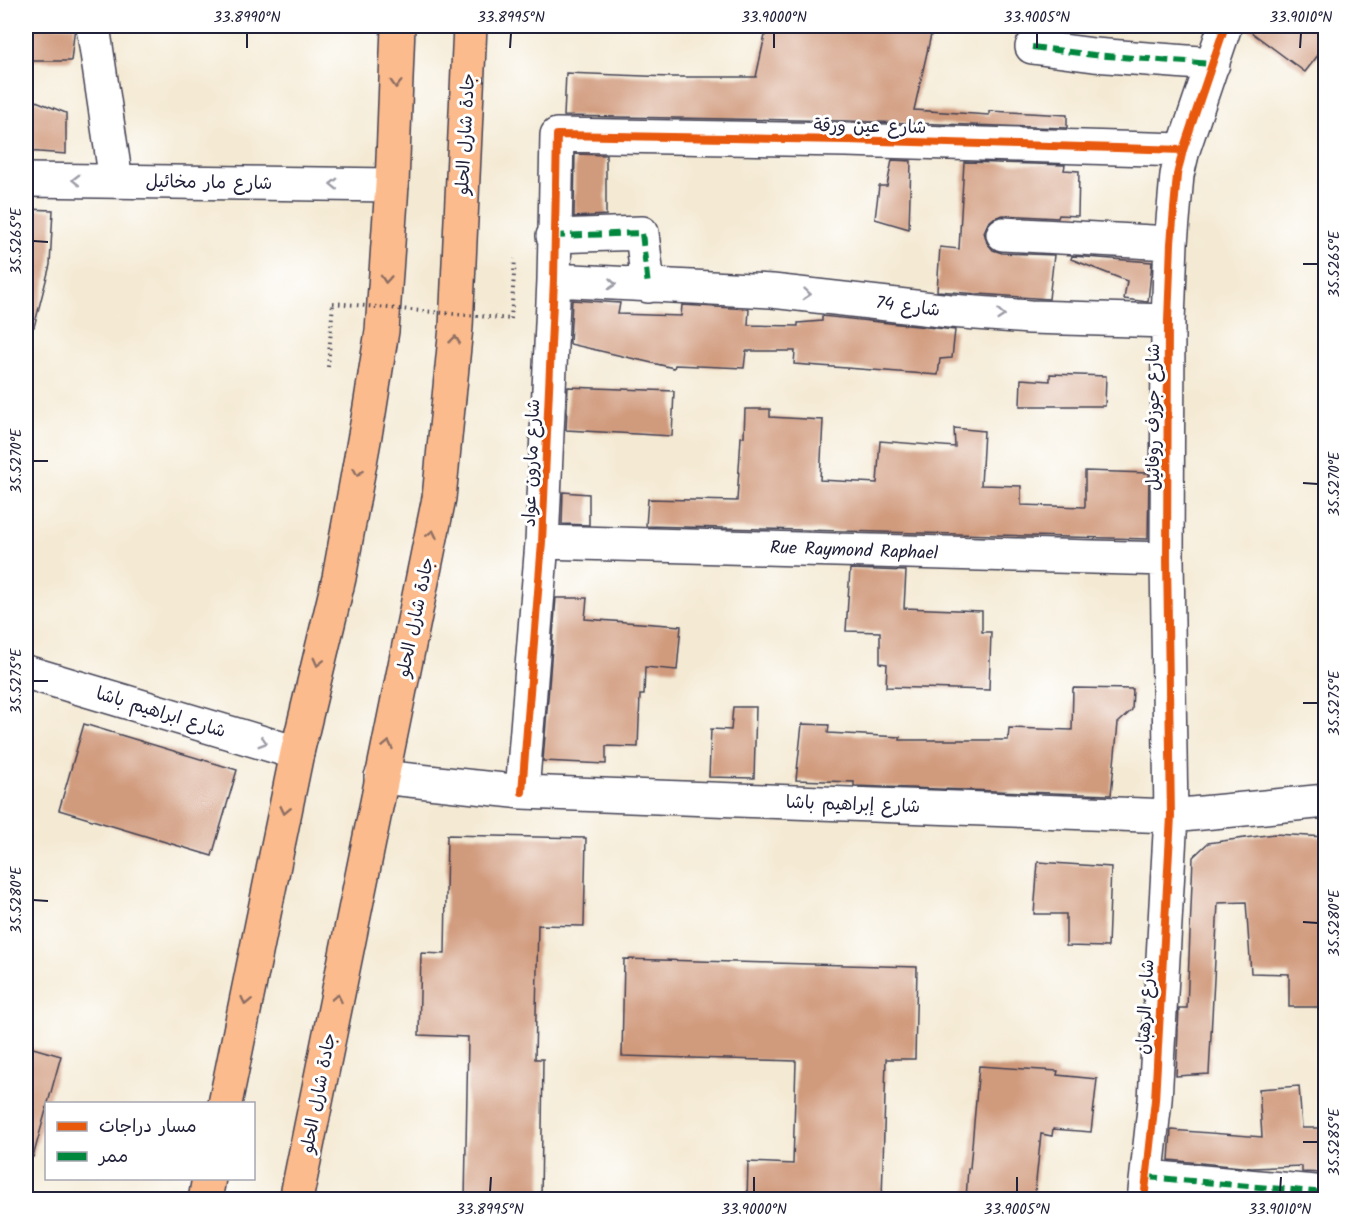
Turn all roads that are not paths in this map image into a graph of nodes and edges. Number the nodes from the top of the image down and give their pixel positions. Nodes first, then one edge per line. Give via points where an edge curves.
1 (93, 26) edge
2 (398, 26) edge
3 (470, 26) edge
4 (1225, 26) edge
5 (1032, 47) dead end
6 (1213, 64) junction
7 (557, 135) joint
8 (1183, 150) junction
9 (26, 180) edge
10 (116, 181) junction
11 (392, 185) junction
12 (1003, 234) dead end
13 (553, 236) junction
14 (1171, 243) junction
15 (554, 280) junction
16 (648, 286) junction
17 (1168, 321) junction
18 (542, 542) junction
19 (1167, 559) junction
20 (26, 672) edge
21 (297, 753) junction
22 (381, 777) junction
23 (522, 792) junction
24 (1326, 801) edge
25 (1171, 816) junction
26 (225, 1102) edge
27 (209, 1180) edge
28 (1146, 1188) edge
29 (1326, 1193) edge
30 (205, 1200) edge
31 (296, 1200) edge

1 - 10 street
2 -> 11 highway
22 -> 3 highway, جادة شارل الحلو via 439,498 456,327
4 - 6 street, شارع جوزف روفائيل
5 - 6 street
6 - 8 street, شارع جوزف روفائيل
7 - 8 street, شارع عين ورقة
7 - 13 street, شارع مارون عواد
8 - 14 street, شارع جوزف روفائيل
10 -> 9 street, شارع مار مخائيل
11 -> 10 street, شارع مار مخائيل
11 -> 21 highway via 382,332 369,413 339,578
12 - 14 street
13 - 15 street, شارع مارون عواد
13 - 16 street via 642,233
14 - 17 street, شارع جوزف روفائيل
15 -> 16 street, شارع 74
15 - 18 street, شارع مارون عواد
16 -> 17 street, شارع 74 via 771,291 1030,317
17 - 19 street, شارع جوزف روفائيل
18 - 19 street, Rue Raymond Raphael
18 - 23 street, شارع مارون عواد
19 - 25 street, شارع جوزف روفائيل
20 -> 21 street, شارع ابراهيم باشا
21 -> 26 highway
22 - 23 street, شارع إبراهيم باشا
31 -> 22 highway, جادة شارل الحلو
23 - 25 street, شارع إبراهيم باشا
24 - 25 street, شارع إبراهيم باشا
25 - 28 street, شارع الرهبان
27 - 30 highway
28 - 29 street

